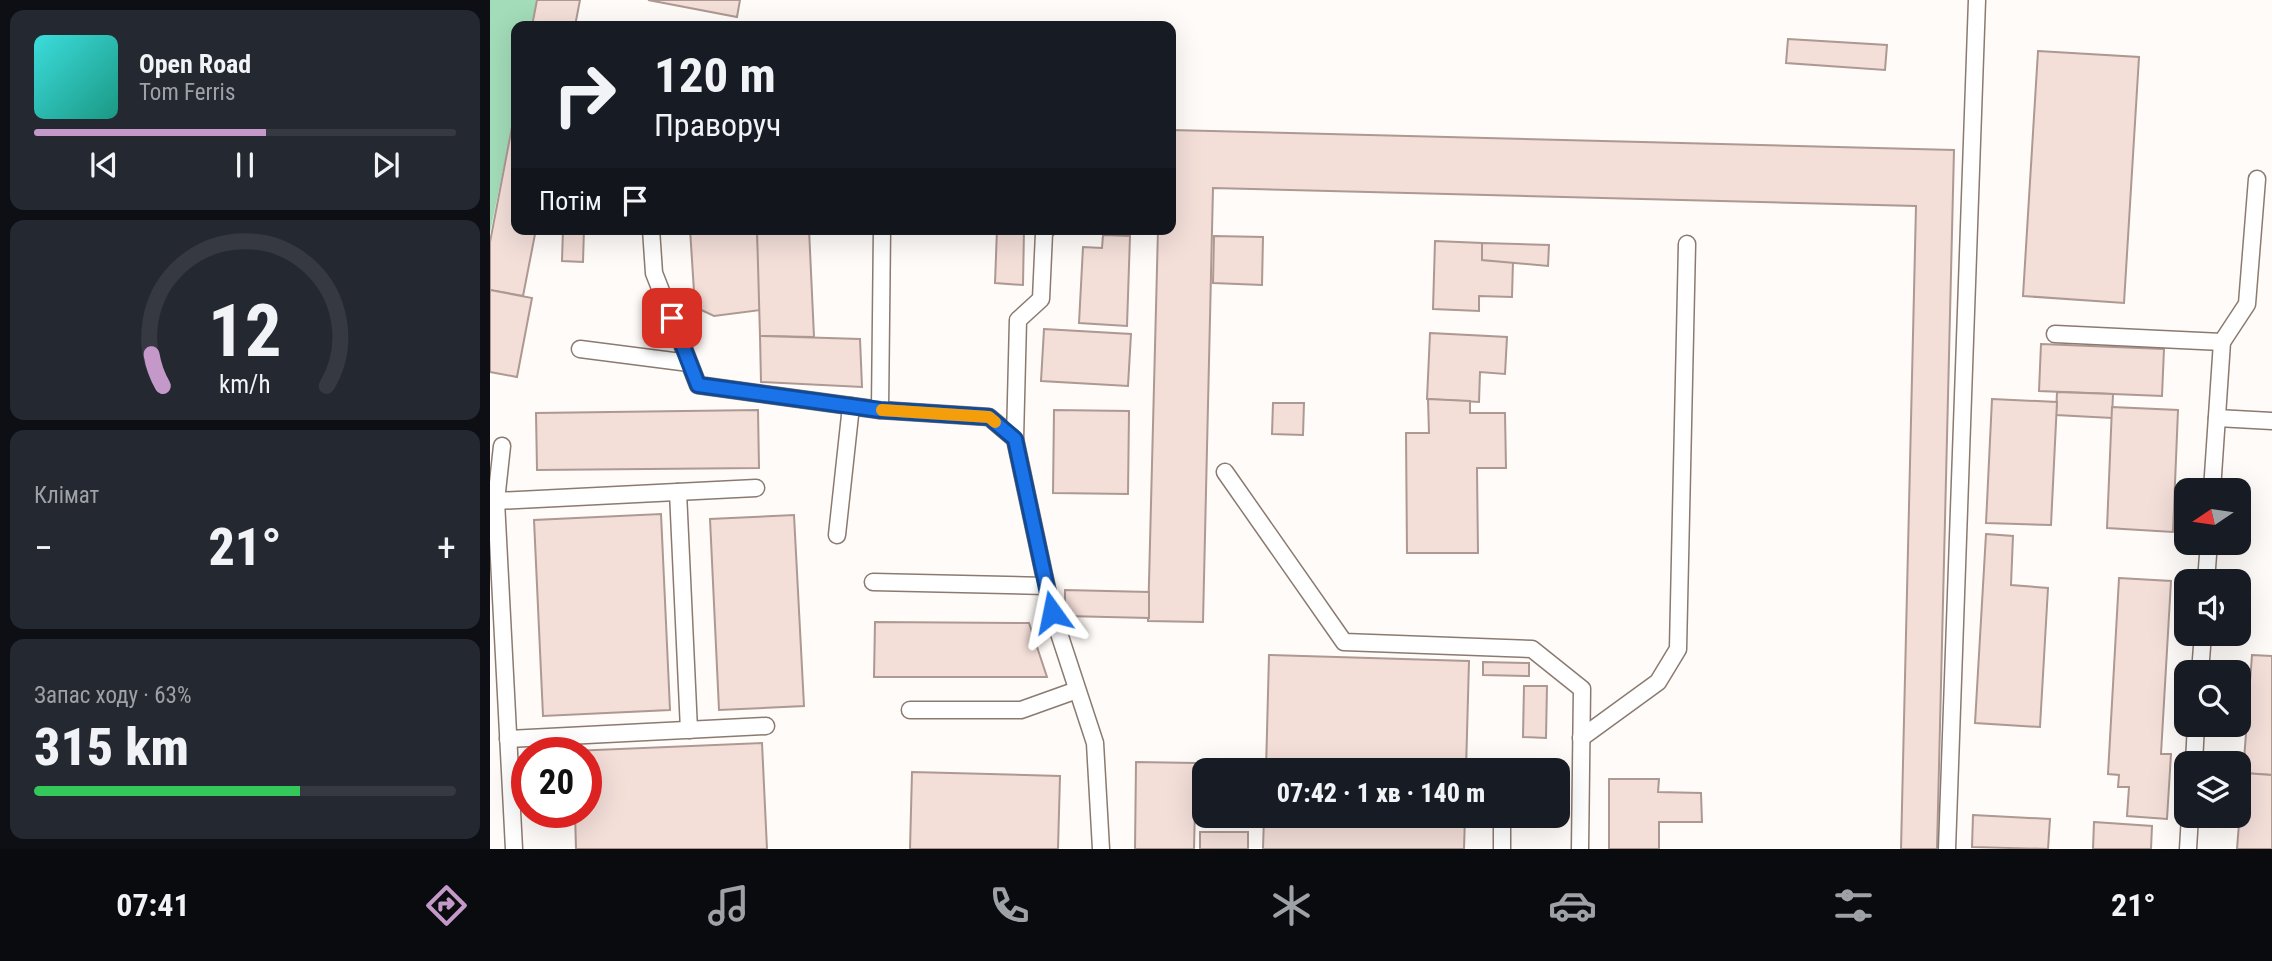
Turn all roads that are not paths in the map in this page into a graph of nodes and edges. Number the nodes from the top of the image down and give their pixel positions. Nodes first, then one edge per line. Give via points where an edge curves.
1 (1977, 0) edge
2 (2257, 179) dead end
3 (651, 235) edge
4 (882, 235) edge
5 (1044, 235) edge
6 (1687, 244) dead end
7 (2055, 334) dead end
8 (2222, 342) junction
9 (580, 349) dead end
10 (689, 363) junction
11 (851, 406) junction
12 (880, 410) junction
13 (2217, 418) junction
14 (2272, 421) edge
15 (1015, 439) junction
16 (502, 446) dead end
17 (1225, 472) dead end
18 (2213, 478) edge
19 (755, 488) dead end
20 (678, 492) junction
21 (496, 501) junction
22 (837, 535) dead end
23 (873, 582) dead end
24 (1046, 586) junction
25 (1077, 690) junction
26 (910, 710) dead end
27 (766, 726) dead end
28 (689, 730) junction
29 (1581, 738) junction
30 (509, 739) junction
31 (1502, 828) edge
32 (2189, 828) edge
33 (514, 849) edge
34 (1101, 849) edge
35 (1502, 849) edge
36 (1580, 849) edge
37 (1947, 849) edge
38 (2188, 849) edge

1 - 37 lane
2 - 8 lane via 2247,304
3 - 10 lane via 654,273
4 - 12 lane
5 - 15 lane via 1041,299 1018,320
6 - 29 lane via 1678,649 1658,682
7 - 8 lane
8 - 13 lane
9 - 10 lane
10 - 11 lane via 698,385
11 - 12 lane
11 - 22 lane
12 - 15 lane via 989,417
13 - 14 lane
13 - 18 lane
15 - 24 lane
16 - 21 lane
17 - 29 lane via 1344,642 1532,649 1582,689
19 - 20 lane
20 - 21 lane
20 - 28 lane
21 - 30 lane
23 - 24 lane
24 - 25 lane
25 - 26 lane via 1021,710
25 - 34 lane via 1095,743
27 - 28 lane
28 - 30 lane
29 - 36 lane
30 - 33 lane
31 - 35 lane
32 - 38 lane

